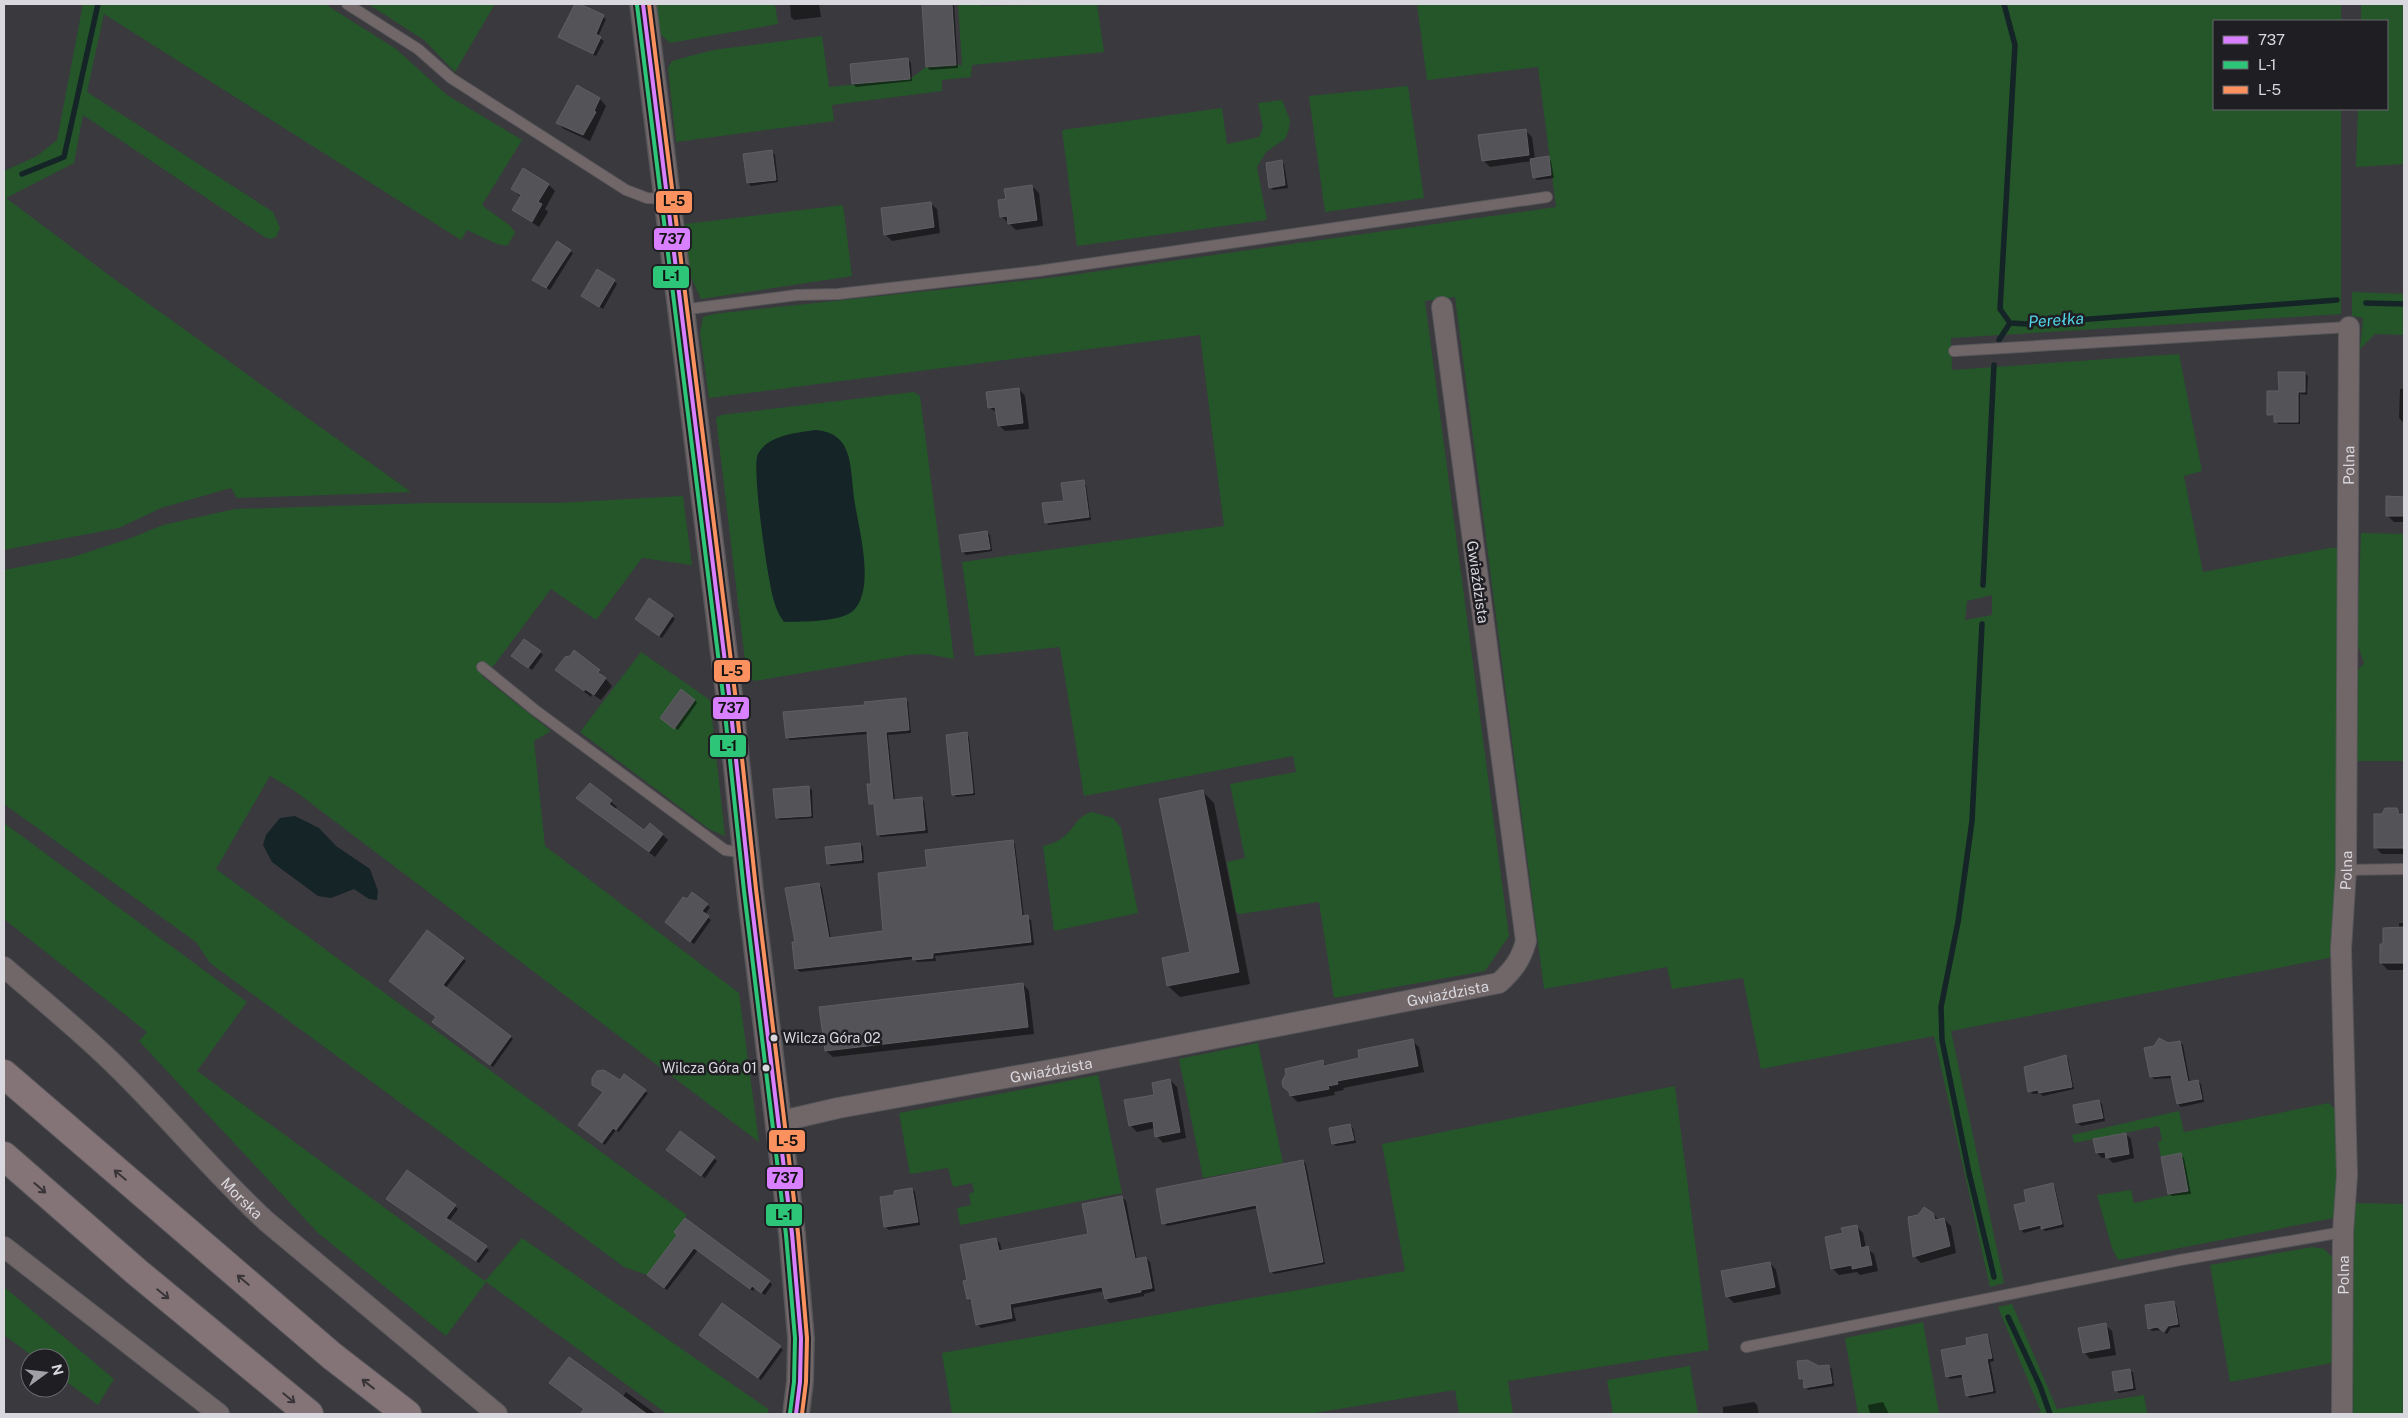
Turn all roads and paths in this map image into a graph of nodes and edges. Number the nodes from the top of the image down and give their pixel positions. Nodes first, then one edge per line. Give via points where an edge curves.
1 (347, 4) edge
2 (643, 4) edge
3 (1548, 197) dead end
4 (667, 199) junction
5 (1442, 307) dead end
6 (680, 310) junction
7 (2349, 327) joint
8 (1954, 351) dead end
9 (482, 667) dead end
10 (746, 853) junction
11 (2404, 869) edge
12 (2346, 870) junction
13 (4, 967) edge
14 (4, 1074) edge
15 (778, 1122) junction
16 (4, 1156) edge
17 (2343, 1232) junction
18 (4, 1247) edge
19 (1746, 1347) dead end
20 (218, 1414) edge
21 (309, 1414) edge
22 (406, 1414) edge
23 (497, 1414) edge
24 (796, 1414) edge
25 (2342, 1414) edge

1 - 4 lane via 418,49 451,78 626,190 648,198
2 - 4 street
3 - 6 lane via 1038,271
4 - 6 street
5 - 15 street, Gwiaździsta via 1526,941 1512,971 1498,983
6 - 10 street
7 - 8 lane
7 - 12 street, Polna
9 - 10 lane via 725,850
10 - 15 street
11 - 12 lane
12 - 17 street, Polna via 2341,949 2347,1175
13 - 23 street, Morska via 85,1036 266,1221
22 -> 14 highway via 332,1356
15 - 24 street via 802,1338
16 -> 21 highway via 138,1273
17 - 19 lane via 2189,1259
17 - 25 street, Polna
18 - 20 street

